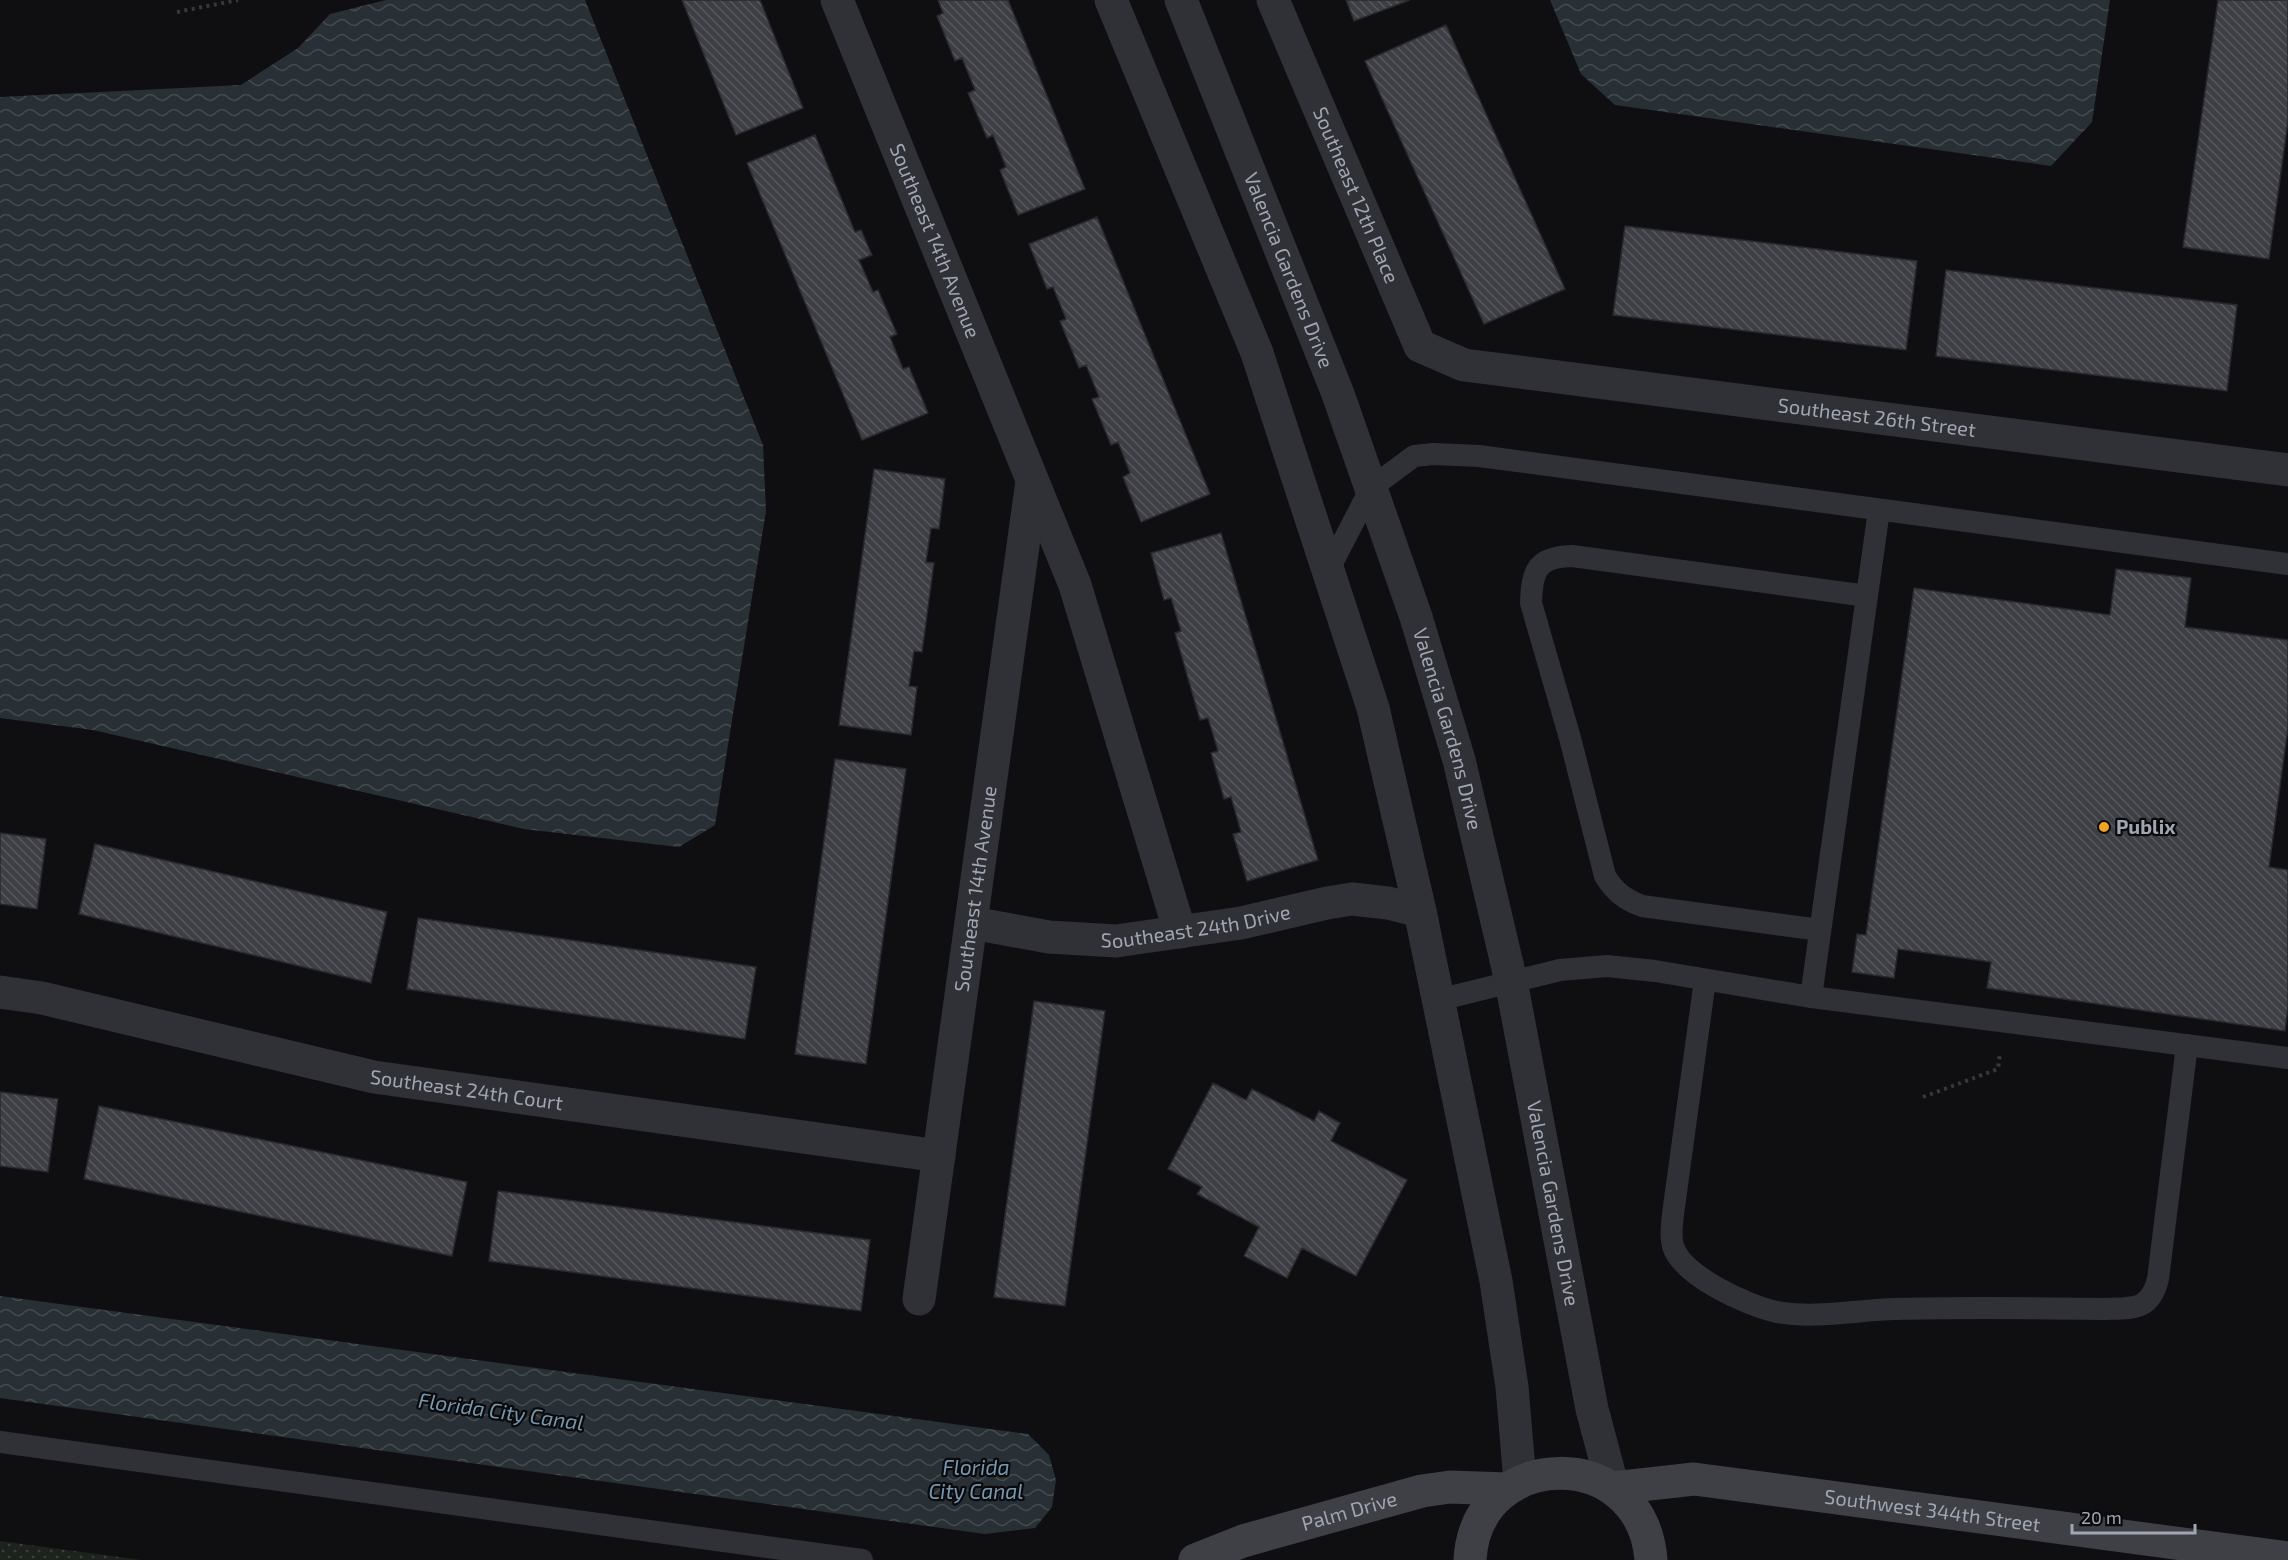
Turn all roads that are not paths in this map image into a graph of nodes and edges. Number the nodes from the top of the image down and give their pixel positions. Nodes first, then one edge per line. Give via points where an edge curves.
1 (837, 0) edge
2 (1111, 0) edge
3 (1181, 0) edge
4 (1274, 0) edge
5 (1464, 365) joint
6 (2288, 470) edge
7 (1033, 480) junction
8 (1371, 488) junction
9 (1879, 510) junction
10 (2288, 564) edge
11 (1329, 569) junction
12 (1867, 596) junction
13 (1420, 911) junction
14 (972, 923) junction
15 (1820, 930) junction
16 (1180, 932) junction
17 (1705, 980) junction
18 (1511, 981) junction
19 (0, 992) edge
20 (1811, 997) junction
21 (1438, 1000) junction
22 (2187, 1045) junction
23 (2288, 1058) edge
24 (939, 1156) junction
25 (919, 1299) dead end
26 (0, 1442) edge
27 (1514, 1485) junction
28 (1613, 1488) junction
29 (2288, 1558) edge
30 (862, 1560) edge
31 (1195, 1560) edge
32 (1470, 1560) edge
33 (1651, 1560) edge

1 - 7 street, Southeast 14th Avenue
2 - 11 street via 1257,353
3 - 8 street, Valencia Gardens Drive via 1338,393
4 - 5 street, Southeast 12th Place via 1420,346
5 - 6 street, Southeast 26th Street
7 - 14 street, Southeast 14th Avenue
7 - 16 street, Southeast 14th Avenue via 1076,585
8 - 9 lane via 1414,456 1451,454
8 - 11 lane
8 - 18 street, Valencia Gardens Drive via 1416,617 1459,760
9 - 10 lane
9 - 12 lane
11 - 13 street via 1373,708
12 - 15 lane
12 - 15 lane via 1572,556 1555,557 1540,564 1534,574 1531,603 1605,876 1611,886 1620,896 1642,906
13 - 16 street, Southeast 24th Drive via 1352,899
13 - 21 street
14 - 16 street, Southeast 24th Drive via 1049,937 1105,940
14 - 24 street, Southeast 14th Avenue
15 - 20 lane
17 - 18 lane via 1627,967 1592,966
17 - 20 lane
17 - 22 lane via 1673,1214 1673,1247 1696,1275 1778,1312 2104,1309 2143,1305 2154,1294 2158,1279
18 - 21 lane
18 - 28 street, Valencia Gardens Drive via 1590,1398
19 - 24 street, Southeast 24th Court via 42,998 374,1077
20 - 22 lane
21 - 27 street via 1496,1281 1512,1387
22 - 23 lane
24 - 25 street, Southeast 14th Avenue
26 - 30 lane
27 - 28 main road via 1543,1474 1567,1472
27 - 31 main road, Palm Drive via 1422,1491 1243,1541
27 - 32 main road via 1491,1505 1478,1524 1470,1546
28 - 29 main road, Southwest 344th Street via 1694,1479
28 - 33 main road via 1643,1523

